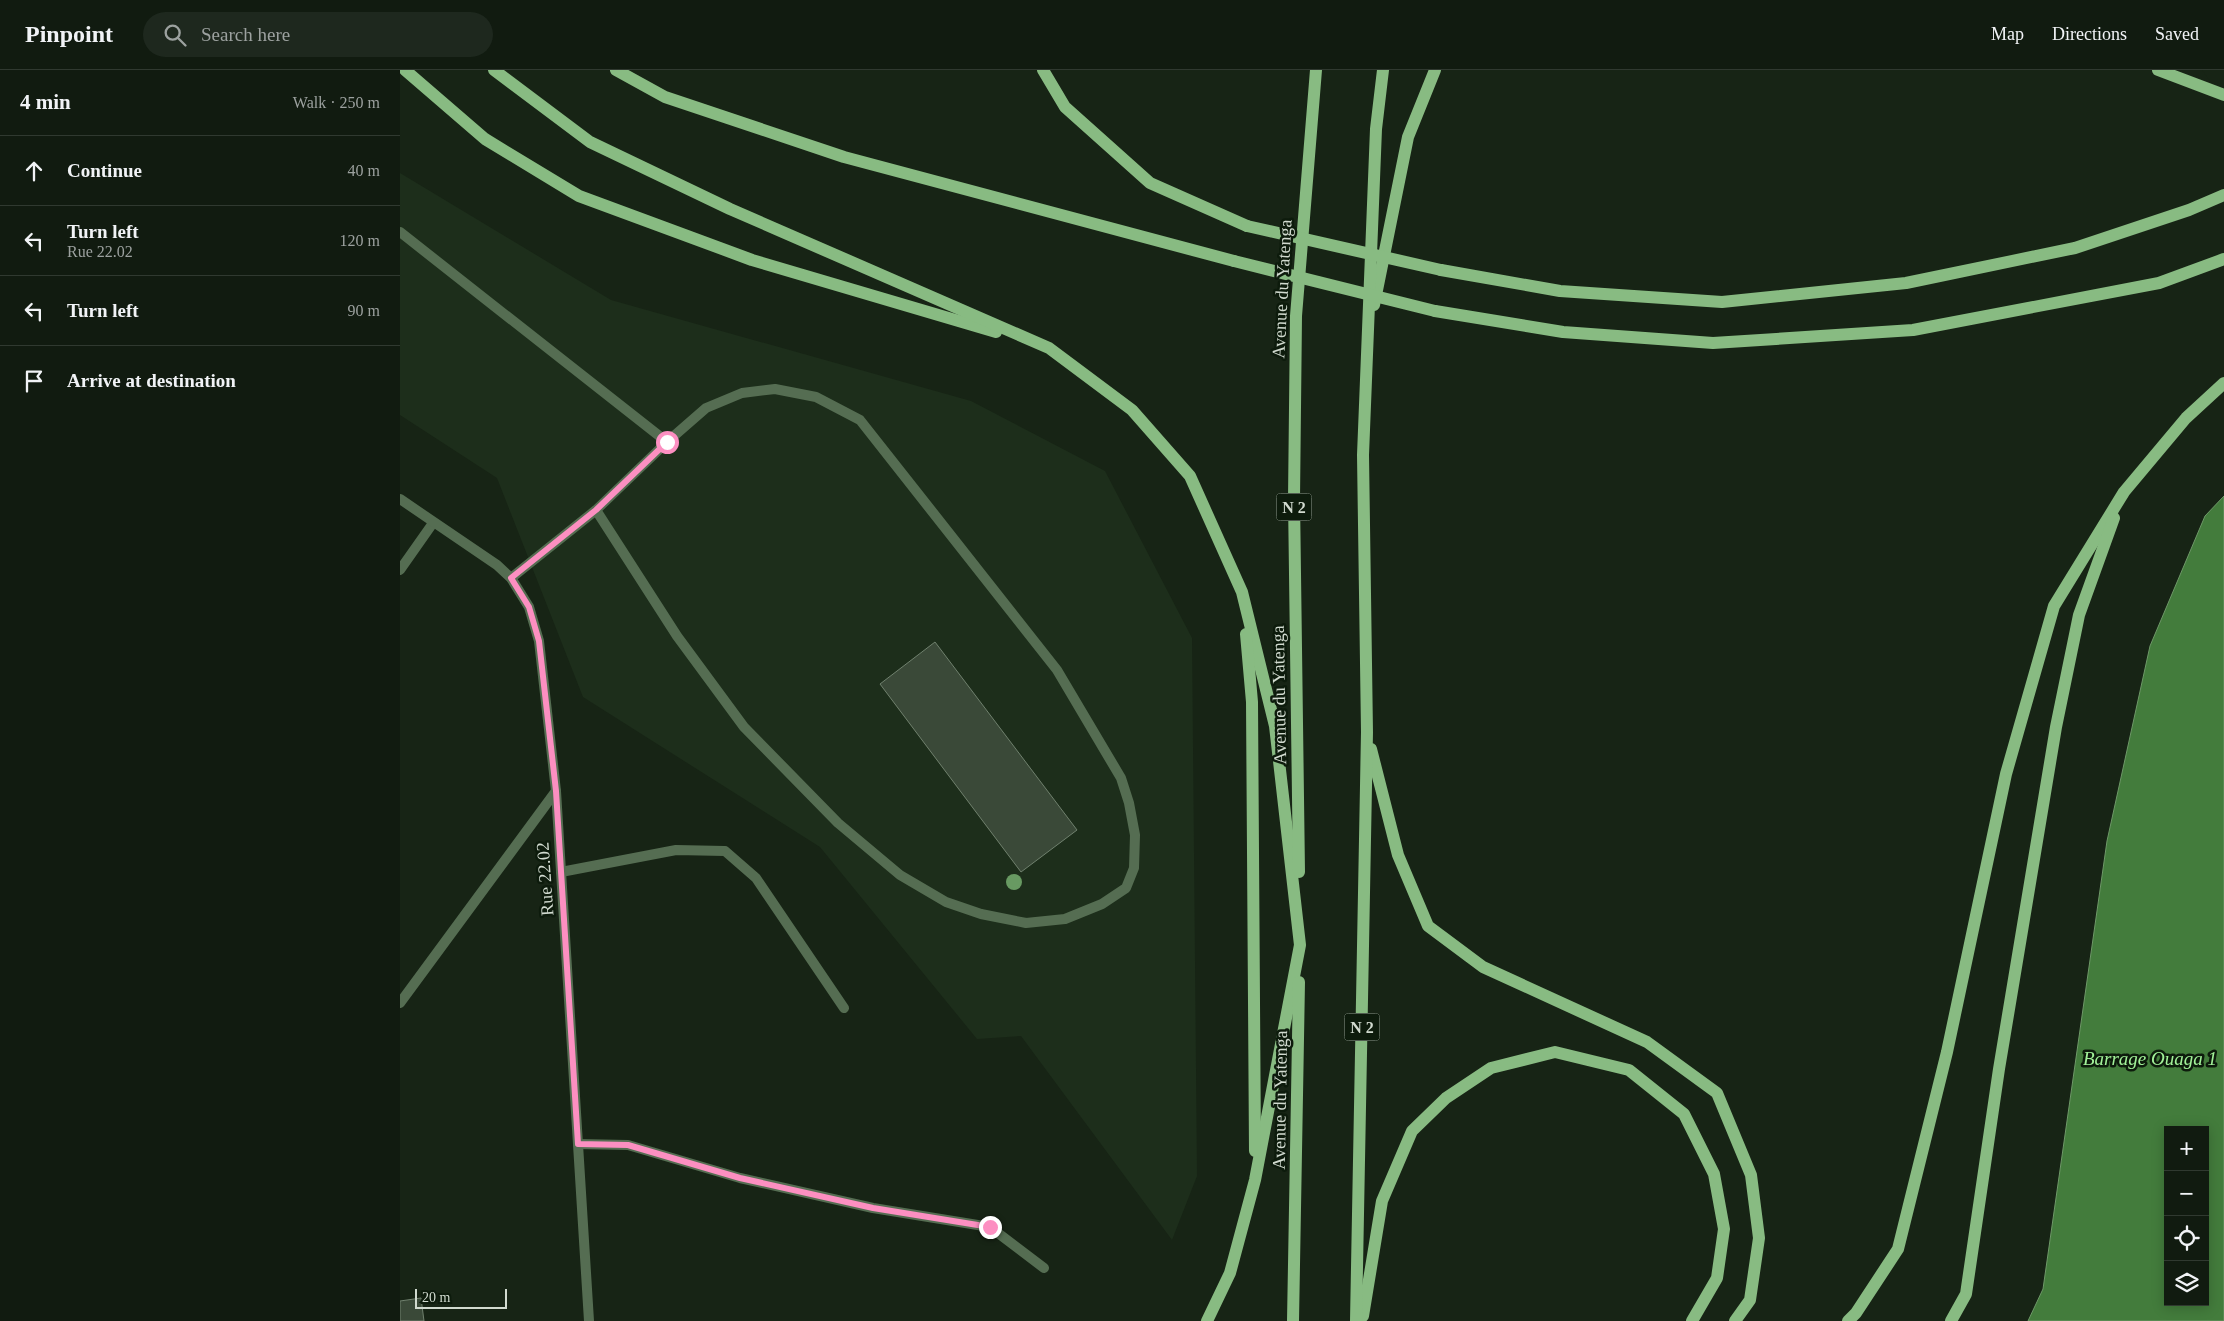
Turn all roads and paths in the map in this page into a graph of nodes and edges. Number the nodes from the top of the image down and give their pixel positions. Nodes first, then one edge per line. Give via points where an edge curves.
1 (405, 70) edge
2 (494, 70) edge
3 (616, 70) edge
4 (1043, 70) edge
5 (1316, 70) edge
6 (1383, 70) edge
7 (1435, 70) edge
8 (2158, 70) edge
9 (2223, 95) edge
10 (2224, 195) edge
11 (400, 232) edge
12 (2224, 259) edge
13 (1367, 344) junction
14 (1049, 348) junction
15 (2224, 383) edge
16 (667, 442) junction
17 (2124, 492) junction
18 (400, 499) edge
19 (596, 510) junction
20 (433, 522) junction
21 (400, 570) edge
22 (511, 578) junction
23 (1242, 592) junction
24 (1367, 732) junction
25 (556, 791) junction
26 (561, 872) junction
27 (1300, 945) junction
28 (400, 1003) edge
29 (844, 1008) dead end
30 (578, 1144) junction
31 (1256, 1180) junction
32 (1044, 1268) dead end
33 (589, 1321) edge
34 (1207, 1321) edge
35 (1293, 1321) edge
36 (1356, 1321) edge
37 (1362, 1321) edge
38 (1692, 1321) edge
39 (1735, 1321) edge
40 (1848, 1321) edge
41 (1951, 1321) edge

1 - 14 main road via 485,139 579,196 752,260
2 - 14 main road via 590,142 730,209
3 - 12 main road, bridge via 665,97 844,157 1234,262 1435,311 1563,332 1713,343 1913,330 2159,283
4 - 10 main road, bridge via 1065,106 1150,183 1247,226 1441,270 1560,292 1722,302 1906,283 2075,248
5 - 27 main road, Avenue du Yatenga / N 2 via 1296,316 1294,499
6 - 13 main road, N 2 via 1376,129
7 - 13 main road via 1408,138
8 - 9 main road
11 - 16 street
13 - 24 main road, N 2 via 1363,455
14 - 23 main road via 1132,410 1190,476
15 - 17 main road via 2186,418
16 - 19 street
16 - 19 street via 706,408 742,393 775,389 816,397 860,420 1057,670 1121,778 1135,835 1134,868 1126,888 1102,904 1065,919 1026,923 981,914 946,902 900,875 838,823 744,727 677,636
17 - 40 main road via 2054,606 2006,774 1947,1052 1898,1249
17 - 41 main road via 2079,615 2054,737 1966,1294
18 - 20 street, Rue 22.02
19 - 22 street
20 - 21 street
20 - 22 street, Rue 22.02
22 - 25 street, Rue 22.02 via 529,607 539,641
23 - 27 main road via 1275,726
23 - 31 main road via 1252,702
24 - 36 main road, N 2
24 - 39 main road via 1398,855 1428,926 1483,968 1647,1042 1717,1093 1751,1175 1759,1238 1750,1300
25 - 26 street, Rue 22.02
25 - 28 street
26 - 29 street via 676,850 725,851 756,878
26 - 30 street, Rue 22.02
27 - 31 main road
27 - 35 main road, Avenue du Yatenga / N 2
30 - 32 street via 628,1145 740,1178 873,1208 990,1227
30 - 33 street, Rue 22.02
31 - 34 main road via 1230,1273
37 - 38 main road via 1382,1201 1412,1131 1446,1098 1491,1068 1554,1052 1629,1070 1684,1114 1714,1174 1724,1230 1717,1278

